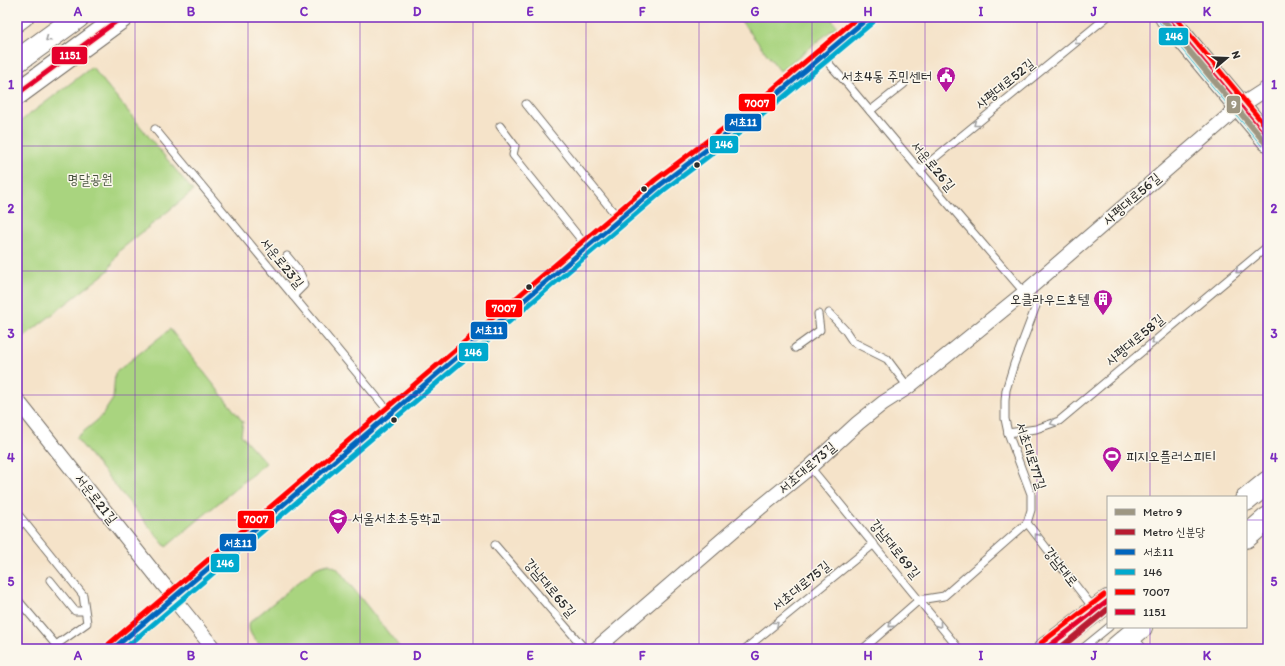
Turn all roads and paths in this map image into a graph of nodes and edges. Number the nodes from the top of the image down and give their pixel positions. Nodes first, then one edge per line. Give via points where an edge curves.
1 (25, 17) edge
2 (78, 17) edge
3 (122, 17) edge
4 (869, 17) edge
5 (1107, 17) edge
6 (1166, 17) edge
7 (17, 23) edge
8 (822, 56) junction
9 (17, 61) edge
10 (904, 84) dead end
11 (1268, 88) edge
12 (17, 94) edge
13 (526, 104) dead end
14 (1240, 106) junction
15 (870, 111) junction
16 (500, 126) dead end
17 (155, 129) dead end
18 (1268, 140) edge
19 (920, 170) junction
20 (620, 219) junction
21 (1268, 246) edge
22 (587, 247) junction
23 (287, 256) dead end
24 (1024, 293) junction
25 (293, 296) junction
26 (829, 313) dead end
27 (818, 314) dead end
28 (795, 348) dead end
29 (908, 387) junction
30 (17, 400) edge
31 (390, 413) junction
32 (1008, 433) junction
33 (810, 467) junction
34 (1268, 482) edge
35 (1247, 499) edge
36 (17, 513) edge
37 (1268, 518) edge
38 (24, 522) junction
39 (1026, 523) junction
40 (17, 528) edge
41 (1247, 536) edge
42 (874, 544) junction
43 (496, 545) dead end
44 (50, 580) dead end
45 (175, 598) junction
46 (17, 599) edge
47 (919, 600) junction
48 (84, 611) junction
49 (1104, 613) edge
50 (113, 649) edge
51 (214, 649) edge
52 (584, 649) edge
53 (596, 649) edge
54 (746, 649) edge
55 (862, 649) edge
56 (959, 649) edge
57 (1045, 649) edge
58 (1082, 649) edge

1 - 7 street
2 -> 9 main road
3 - 12 main road
4 - 8 street
5 -> 19 lane, 사평대로52길
6 - 14 main road
8 - 15 lane, 서운로26길
8 - 20 street via 751,116 660,185
10 - 15 lane
11 - 14 street, 사평대로56길
13 - 20 lane
14 - 18 main road
14 - 24 street, 사평대로56길
15 - 19 lane, 서운로26길
16 - 22 lane via 515,146 513,155
17 - 25 lane, 서운로23길
19 - 24 lane, 서운로26길
20 - 22 street
21 -> 32 lane, 사평대로58길 via 1059,421 1036,429
22 - 31 street
23 - 25 lane via 301,273 304,285
24 - 29 street, 서초대로73길
24 - 32 lane, 서초대로77길 via 1036,306 1006,390 1005,419
25 - 31 lane, 서운로23길
26 - 29 lane via 853,342 888,359
27 - 28 lane via 820,330
29 - 33 street, 서초대로73길 via 858,423
30 - 45 street, 서운로21길
31 - 45 street
32 - 39 lane, 서초대로77길 via 1032,494 1031,510
33 - 42 lane, 강남대로69길
33 - 53 street, 서초대로73길
34 - 35 main road
36 - 38 lane
37 - 41 main road
38 - 40 lane
38 - 48 lane via 83,595
39 - 47 lane via 944,596
49 -> 39 lane, 강남대로
42 - 47 lane, 강남대로69길
54 -> 42 lane, 서초대로75길
43 - 52 lane, 강남대로65길
44 - 48 lane via 75,611
45 - 50 street
45 - 51 street, 서운로21길
46 - 48 lane via 56,645 87,623
47 -> 55 lane
47 -> 56 lane, 강남대로69길
49 - 57 main road
49 - 58 lane

